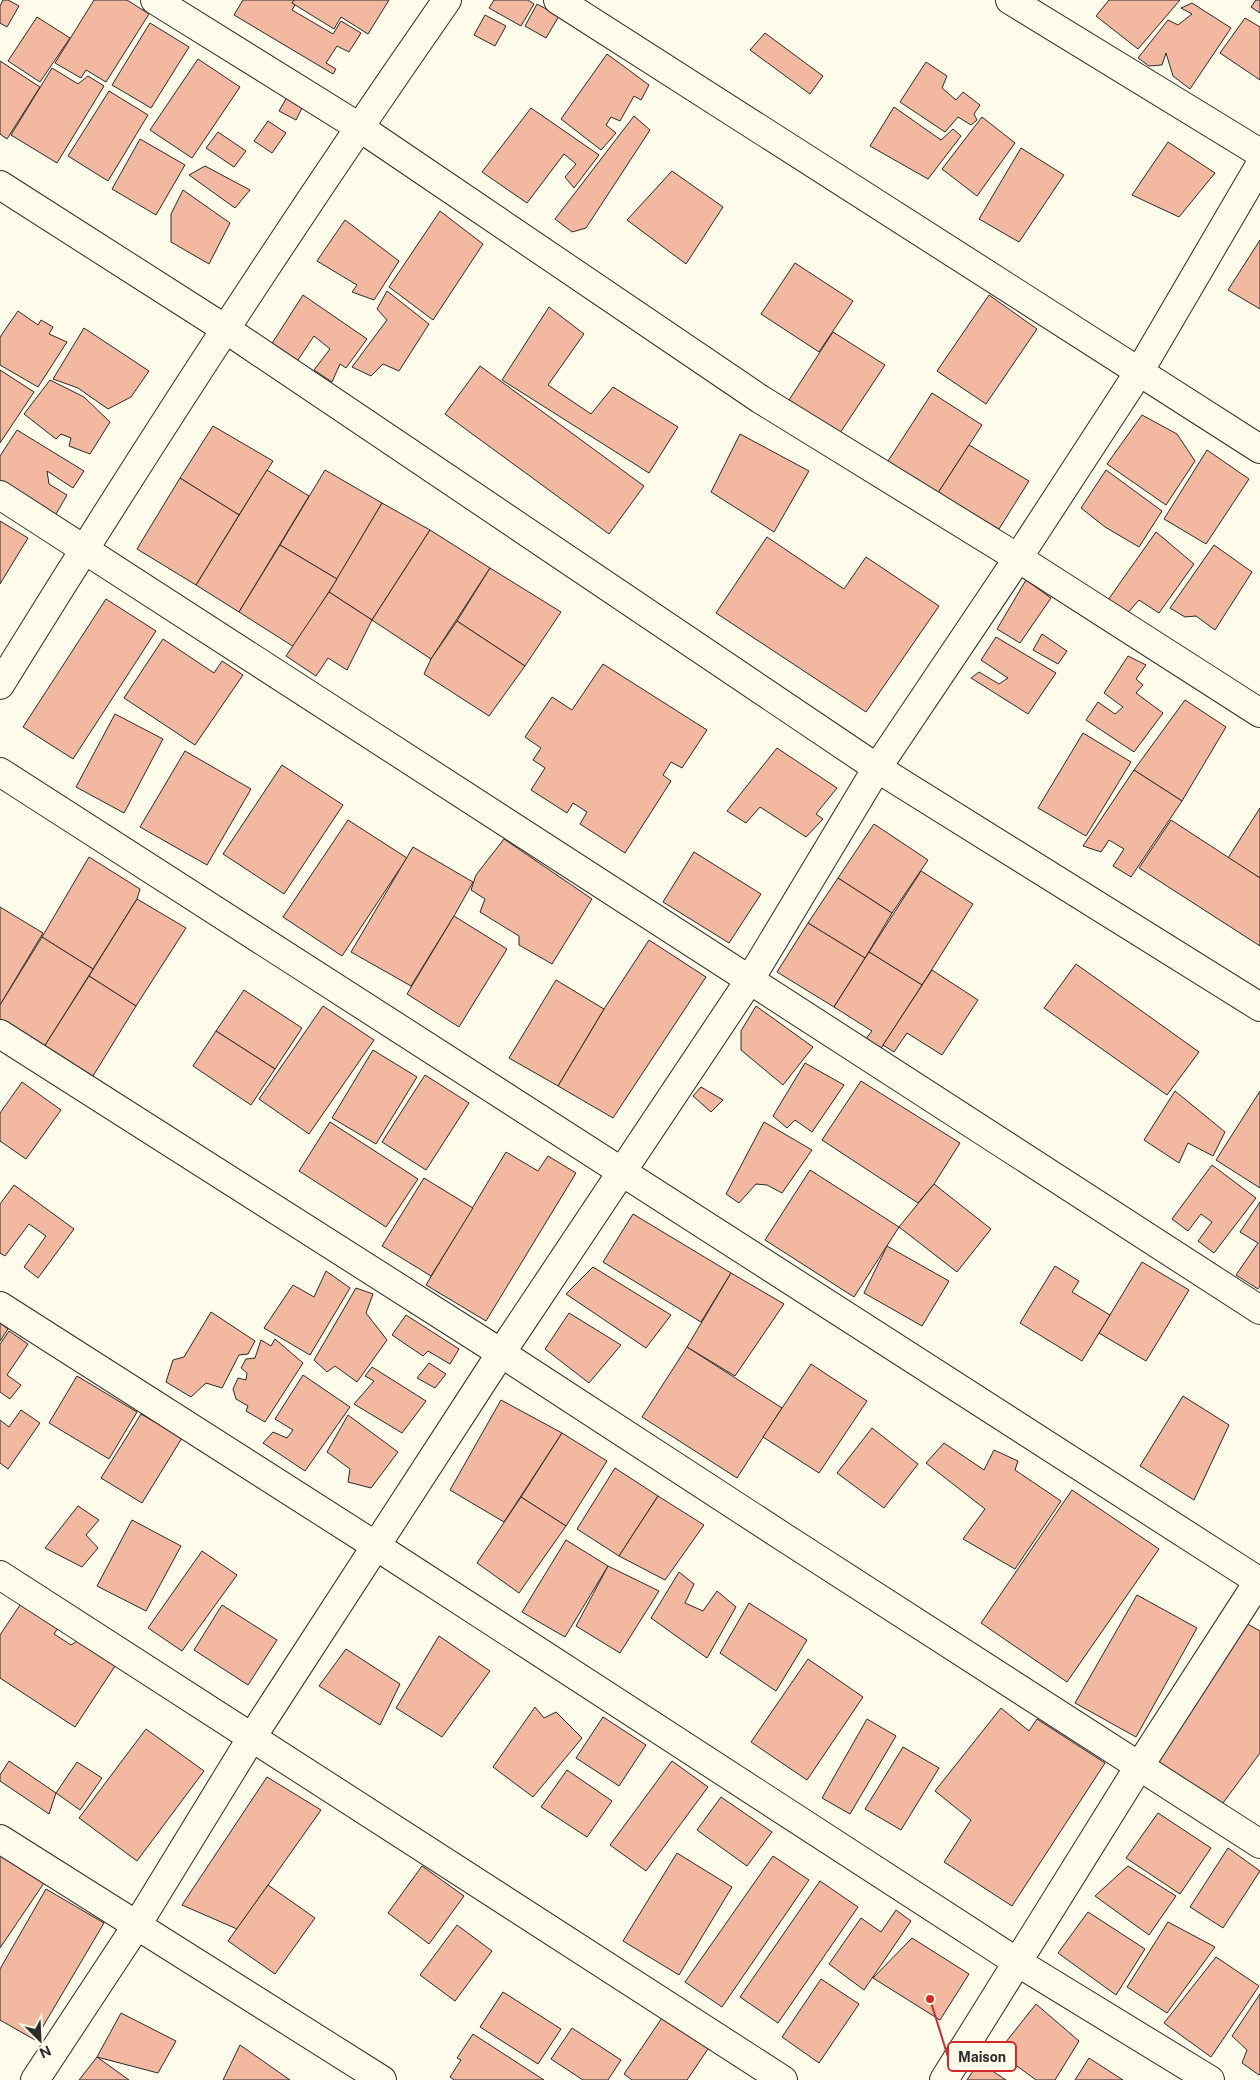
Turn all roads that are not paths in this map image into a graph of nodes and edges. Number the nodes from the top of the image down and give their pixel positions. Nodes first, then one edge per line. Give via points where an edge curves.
1 (155, 0) edge
2 (447, 0) edge
3 (558, 0) edge
4 (1010, 0) edge
5 (359, 127) junction
6 (1260, 153) edge
7 (1260, 165) edge
8 (0, 185) edge
9 (227, 330) junction
10 (1139, 372) junction
11 (1260, 448) edge
12 (0, 495) edge
13 (84, 550) junction
14 (1018, 558) junction
15 (0, 685) edge
16 (1260, 713) edge
17 (877, 768) junction
18 (0, 772) edge
19 (749, 981) junction
20 (1260, 1007) edge
21 (0, 1034) edge
22 (621, 1172) junction
23 (0, 1306) edge
24 (1260, 1310) edge
25 (501, 1352) junction
26 (376, 1546) junction
27 (0, 1575) edge
28 (1259, 1581) edge
29 (252, 1737) junction
30 (1140, 1765) junction
31 (0, 1839) edge
32 (1260, 1844) edge
33 (137, 1925) junction
34 (1017, 1962) junction
35 (36, 2080) edge
36 (382, 2080) edge
37 (782, 2080) edge
38 (944, 2080) edge
39 (1210, 2080) edge

1 - 5 street
2 - 5 street
3 - 10 street
4 - 6 street
5 - 9 street
5 - 14 street via 760,400
7 - 10 street
8 - 9 street
9 - 13 street
9 - 17 street
10 - 11 street
10 - 14 street
12 - 13 street
13 - 15 street
13 - 19 street
14 - 16 street
14 - 17 street
17 - 19 street
17 - 20 street
18 - 22 street
19 - 22 street
19 - 24 street
21 - 25 street
22 - 25 street
22 - 28 street
23 - 26 street
25 - 26 street
25 - 30 street
26 - 29 street
26 - 34 street
27 - 29 street
28 - 30 street
29 - 33 street
29 - 37 street
30 - 32 street
30 - 34 street
31 - 33 street
33 - 35 street
33 - 36 street
34 - 38 street
34 - 39 street

